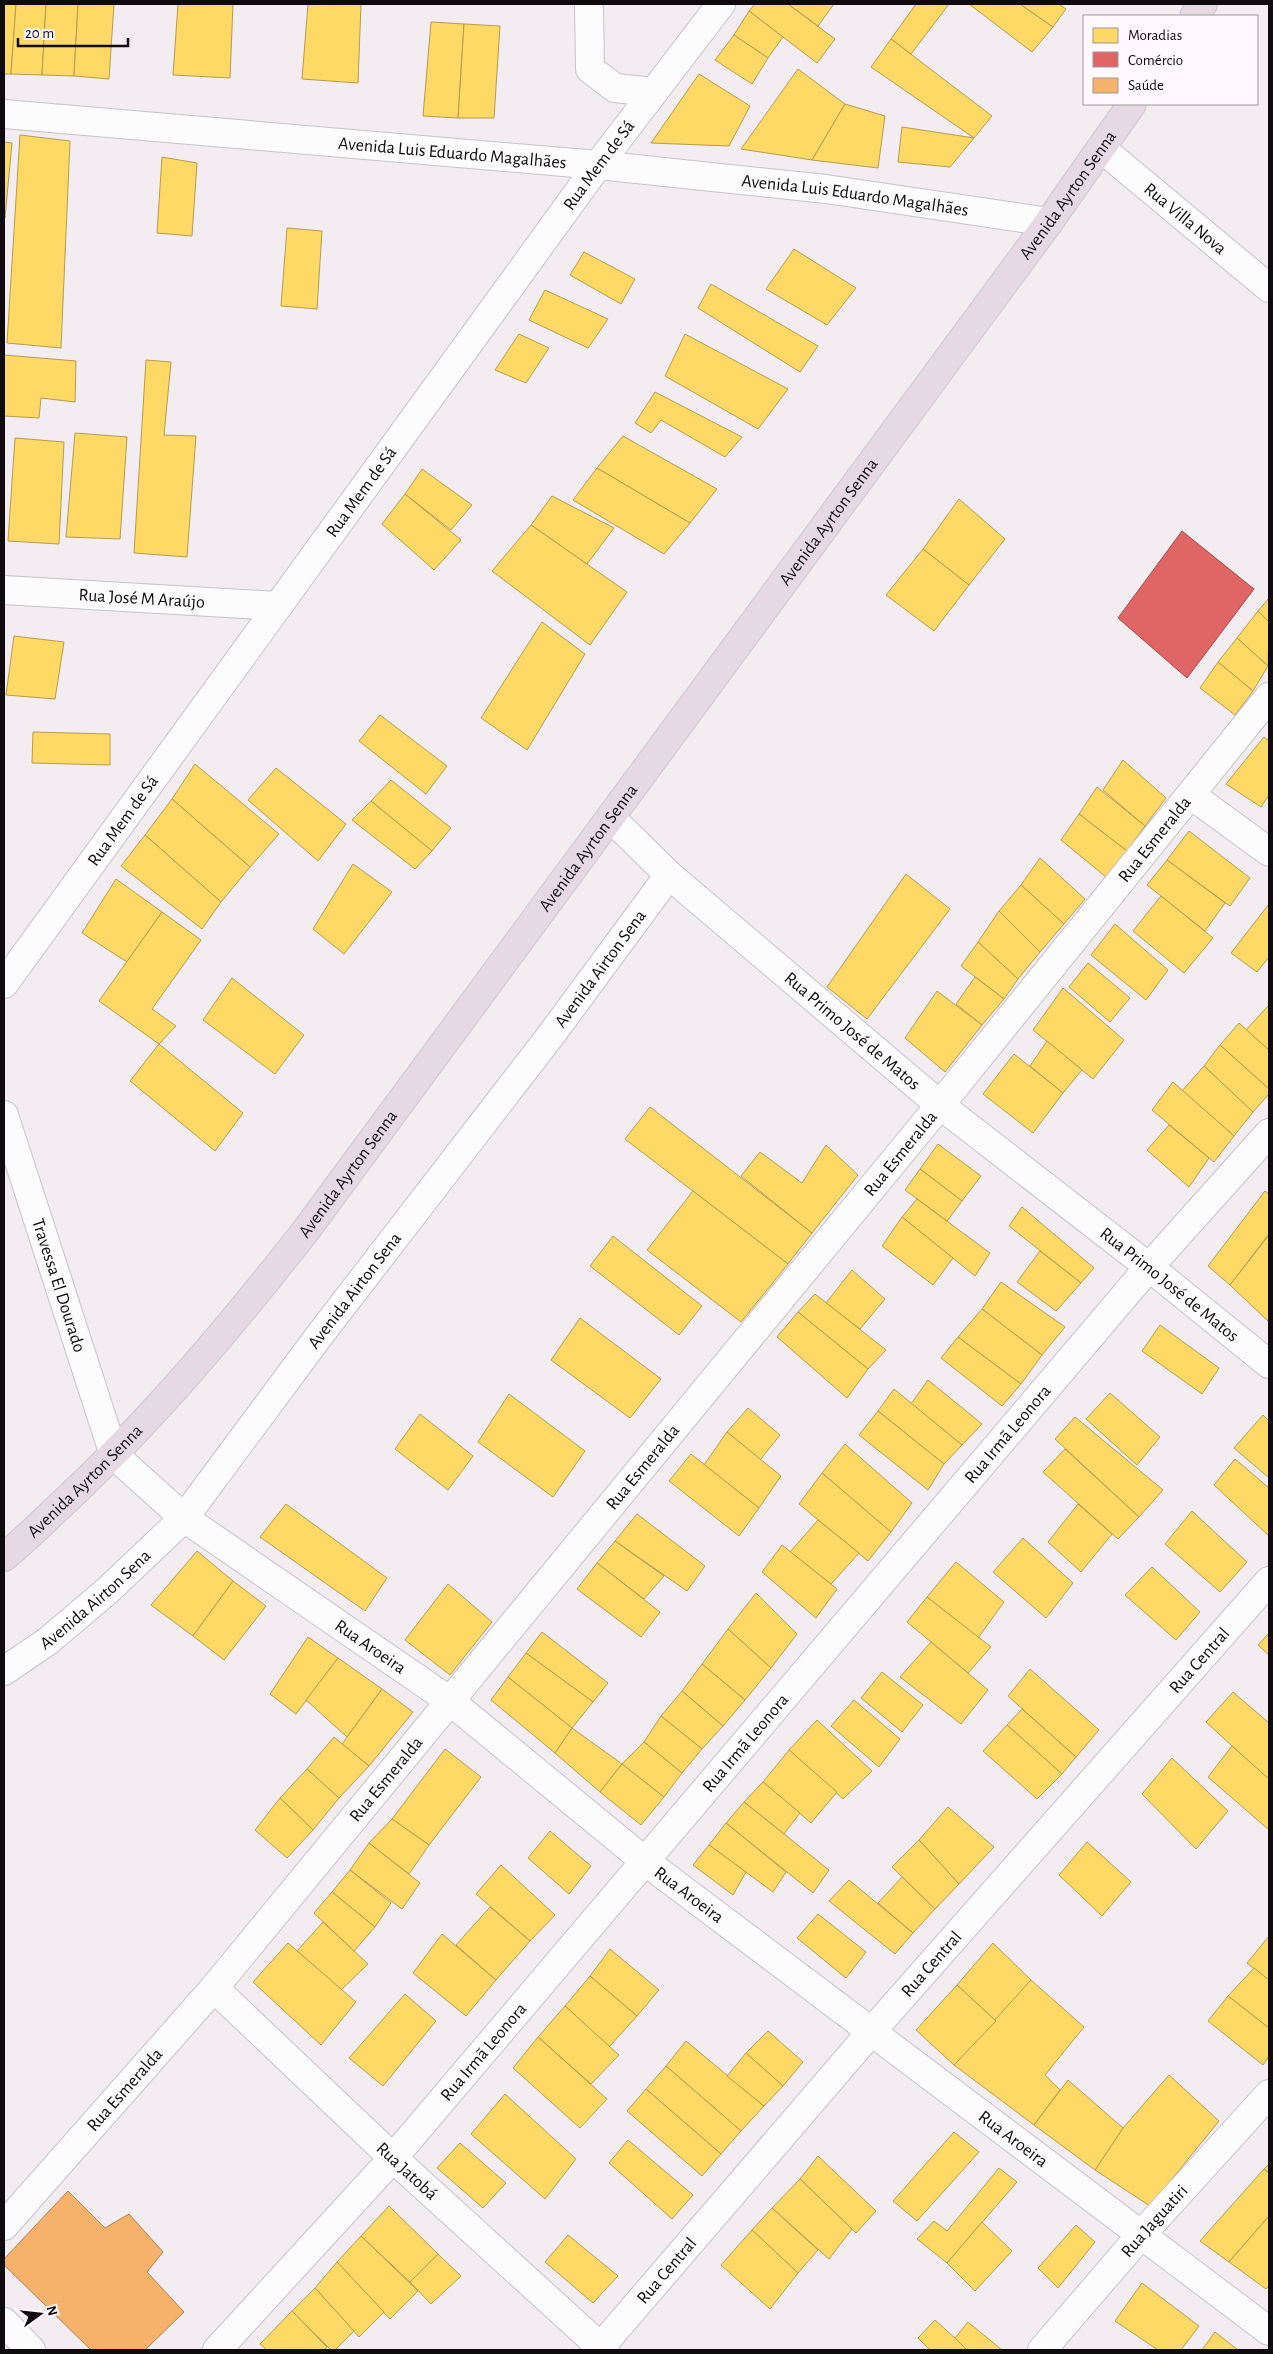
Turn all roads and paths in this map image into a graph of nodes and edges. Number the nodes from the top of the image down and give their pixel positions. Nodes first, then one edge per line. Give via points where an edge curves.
1 (589, 4) edge
2 (721, 4) edge
3 (1203, 4) edge
4 (1195, 15) edge
5 (654, 92) junction
6 (1131, 105) edge
7 (4, 114) edge
8 (1101, 148) junction
9 (598, 165) junction
10 (1049, 222) junction
11 (1269, 288) edge
12 (4, 590) edge
13 (278, 606) junction
14 (1269, 697) edge
15 (1191, 795) junction
16 (611, 818) junction
17 (1269, 852) edge
18 (669, 875) junction
19 (4, 984) edge
20 (940, 1105) junction
21 (4, 1115) edge
22 (1269, 1133) edge
23 (1149, 1267) junction
24 (1269, 1364) edge
25 (114, 1456) junction
26 (184, 1518) junction
27 (4, 1557) edge
28 (1269, 1581) edge
29 (4, 1671) edge
30 (450, 1701) junction
31 (646, 1862) junction
32 (214, 1988) junction
33 (871, 2032) junction
34 (1269, 2094) edge
35 (393, 2158) junction
36 (4, 2226) edge
37 (1141, 2235) junction
38 (4, 2322) edge
39 (1269, 2331) edge
40 (601, 2349) edge
41 (31, 2350) edge
42 (217, 2350) edge
43 (1042, 2350) edge

1 - 5 street via 590,70 615,88
2 - 5 street, Rua Mem de Sá
3 - 4 highway
5 - 9 street, Rua Mem de Sá
6 - 8 highway, Avenida Ayrton Senna
7 - 9 street, Avenida Luis Eduardo Magalhães
8 - 10 highway, Avenida Ayrton Senna
8 - 11 street, Rua Villa Nova
9 - 10 street, Avenida Luis Eduardo Magalhães via 826,189
9 - 13 street, Rua Mem de Sá
10 - 16 highway, Avenida Ayrton Senna
12 - 13 street, Rua José M Araújo
13 - 19 street, Rua Mem de Sá
14 - 15 street, Rua Esmeralda
15 - 17 street
15 - 20 street, Rua Esmeralda
16 - 18 street, Rua Primo José de Matos
16 - 25 highway, Avenida Ayrton Senna via 304,1233 232,1324
18 - 20 street, Rua Primo José de Matos
18 - 26 street, Avenida Airton Sena
20 - 23 street, Rua Primo José de Matos
20 - 30 street, Rua Esmeralda
21 - 25 street, Travessa El Dourado
22 - 23 street, Rua Irmã Leonora
23 - 24 street, Rua Primo José de Matos
23 - 31 street, Rua Irmã Leonora
25 - 26 street, Rua Aroeira
25 - 27 highway, Avenida Ayrton Senna
26 - 29 street, Avenida Airton Sena via 107,1591 48,1641
26 - 30 street, Rua Aroeira
28 - 33 street, Rua Central
30 - 31 street, Rua Aroeira
30 - 32 street, Rua Esmeralda
31 - 33 street, Rua Aroeira
31 - 35 street, Rua Irmã Leonora
32 - 35 street, Rua Jatobá
32 - 36 street, Rua Esmeralda
33 - 37 street, Rua Aroeira
33 - 40 street, Rua Central
34 - 37 street, Rua Jaguatiri
35 - 40 street, Rua Jatobá
35 - 42 street, Rua Irmã Leonora
37 - 39 street, Rua Aroeira
37 - 43 street, Rua Jaguatiri
38 - 41 street

